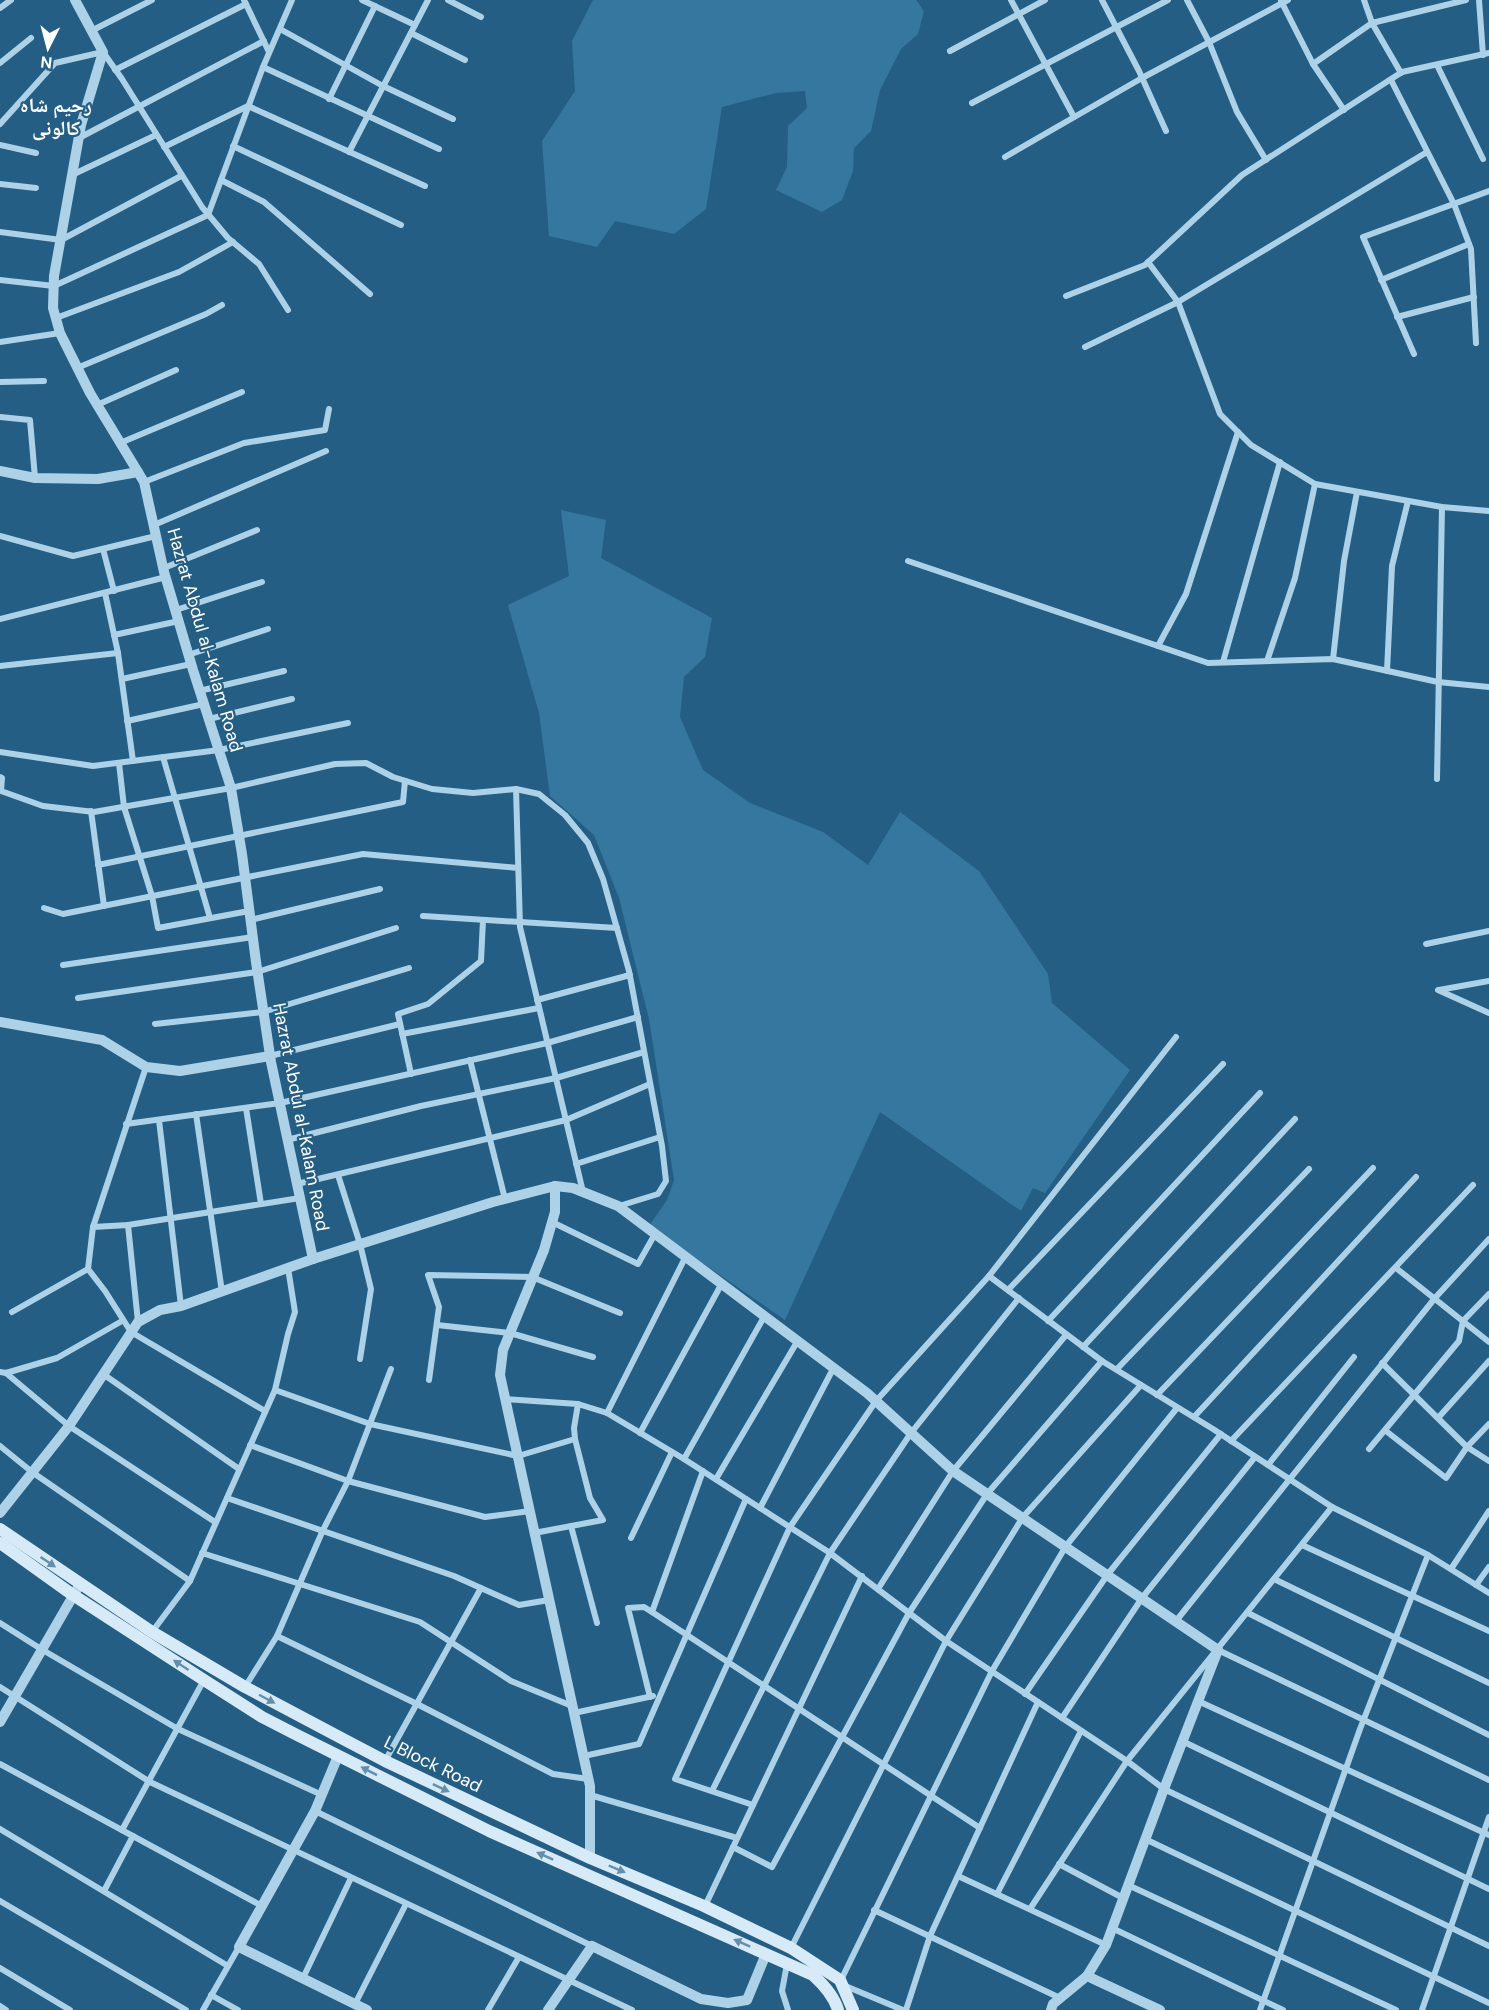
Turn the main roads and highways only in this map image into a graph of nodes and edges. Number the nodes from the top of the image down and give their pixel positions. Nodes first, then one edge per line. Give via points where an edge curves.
1 (0, 1529) edge
2 (0, 1543) edge
3 (838, 2010) edge
4 (853, 2010) edge

1 -> 4 main road, L Block Road via 152,1632 245,1687 385,1761 791,1948 842,1983
3 -> 2 main road, L Block Road via 825,1986 813,1975 489,1831 262,1717

